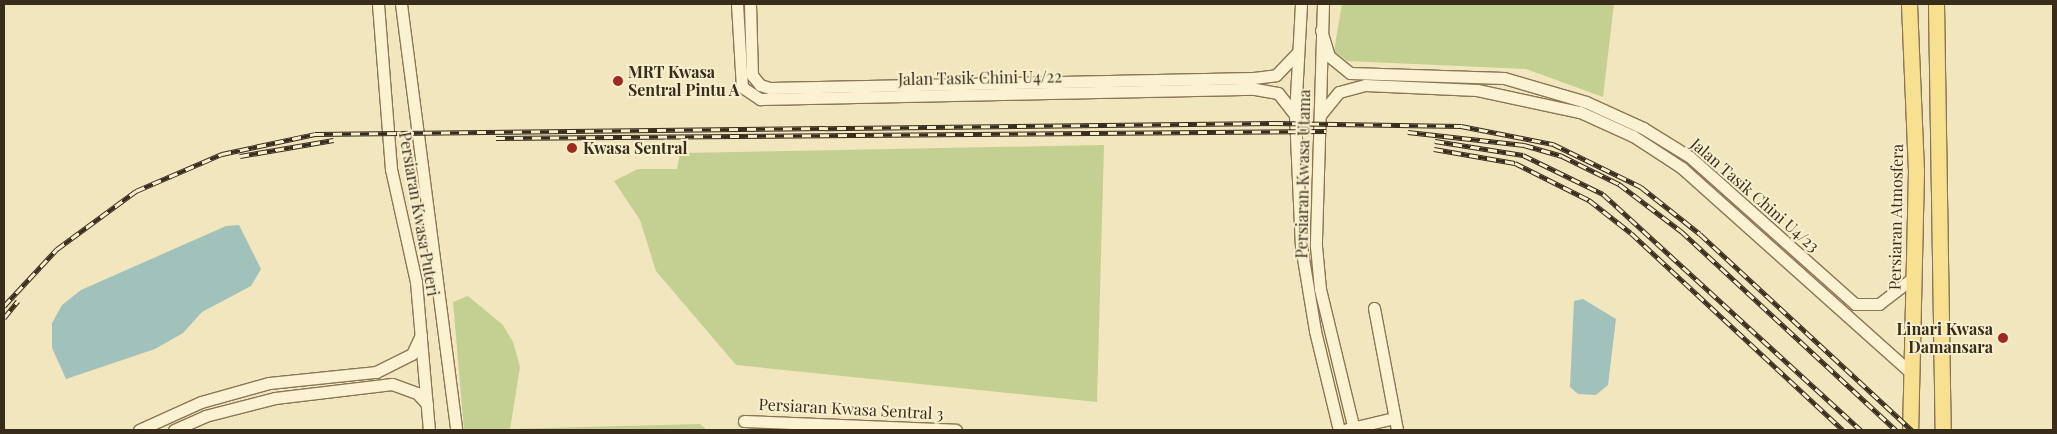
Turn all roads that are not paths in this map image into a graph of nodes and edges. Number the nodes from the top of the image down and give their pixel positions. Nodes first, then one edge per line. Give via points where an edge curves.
1 (378, 4) edge
2 (401, 4) edge
3 (737, 4) edge
4 (750, 4) edge
5 (1301, 4) edge
6 (1323, 4) edge
7 (1909, 4) edge
8 (1936, 4) edge
9 (1321, 30) junction
10 (1297, 52) junction
11 (760, 85) junction
12 (748, 95) junction
13 (1321, 114) junction
14 (1295, 115) junction
15 (1914, 278) junction
16 (1374, 308) dead end
17 (422, 335) junction
18 (1908, 370) junction
19 (427, 404) junction
20 (1394, 418) junction
21 (744, 421) dead end
22 (1354, 429) edge
23 (139, 430) edge
24 (174, 430) edge
25 (429, 430) edge
26 (456, 430) edge
27 (956, 430) edge
28 (1339, 430) edge
29 (1397, 430) edge
30 (1910, 430) edge
31 (1943, 430) edge

1 - 17 street, Persiaran Kwasa Puteri via 391,169 416,282
2 - 26 street, Persiaran Kwasa Puteri
3 - 12 street via 738,73
4 - 11 street via 752,75
5 - 10 street, Persiaran Kwasa Utama
6 - 9 street, Persiaran Kwasa Utama
7 - 15 main road, Persiaran Atmosfera via 1916,171
8 - 31 main road
9 - 13 street, Persiaran Kwasa Utama
9 - 15 street, Jalan Tasik Chini U4/23 via 1329,56 1350,72 1504,78 1586,102 1643,128 1690,157 1855,304 1879,304
10 - 11 street, Jalan Tasik Chini U4/22 via 1276,75 1254,78
10 - 14 street, Persiaran Kwasa Utama
11 - 12 street
12 - 14 street, Jalan Tasik Chini U4/22 via 766,99 1255,89 1278,93
13 - 18 street, Jalan Tasik Chini U4/23 via 1339,92 1365,85 1477,90 1580,112 1633,136 1682,168
13 - 22 street, Persiaran Kwasa Utama via 1316,246 1320,289
14 - 28 street, Persiaran Kwasa Utama via 1301,246 1315,331
15 - 18 main road, Persiaran Atmosfera
16 - 20 street
17 - 19 street, Persiaran Kwasa Puteri
17 - 23 street via 412,354 376,372 262,385 201,402
18 - 30 main road, Persiaran Atmosfera
19 - 24 street via 417,394 392,384 267,400 205,416
19 - 25 street, Persiaran Kwasa Puteri
20 - 22 street
20 - 29 street
21 - 27 street, Persiaran Kwasa Sentral 3
22 - 28 street

